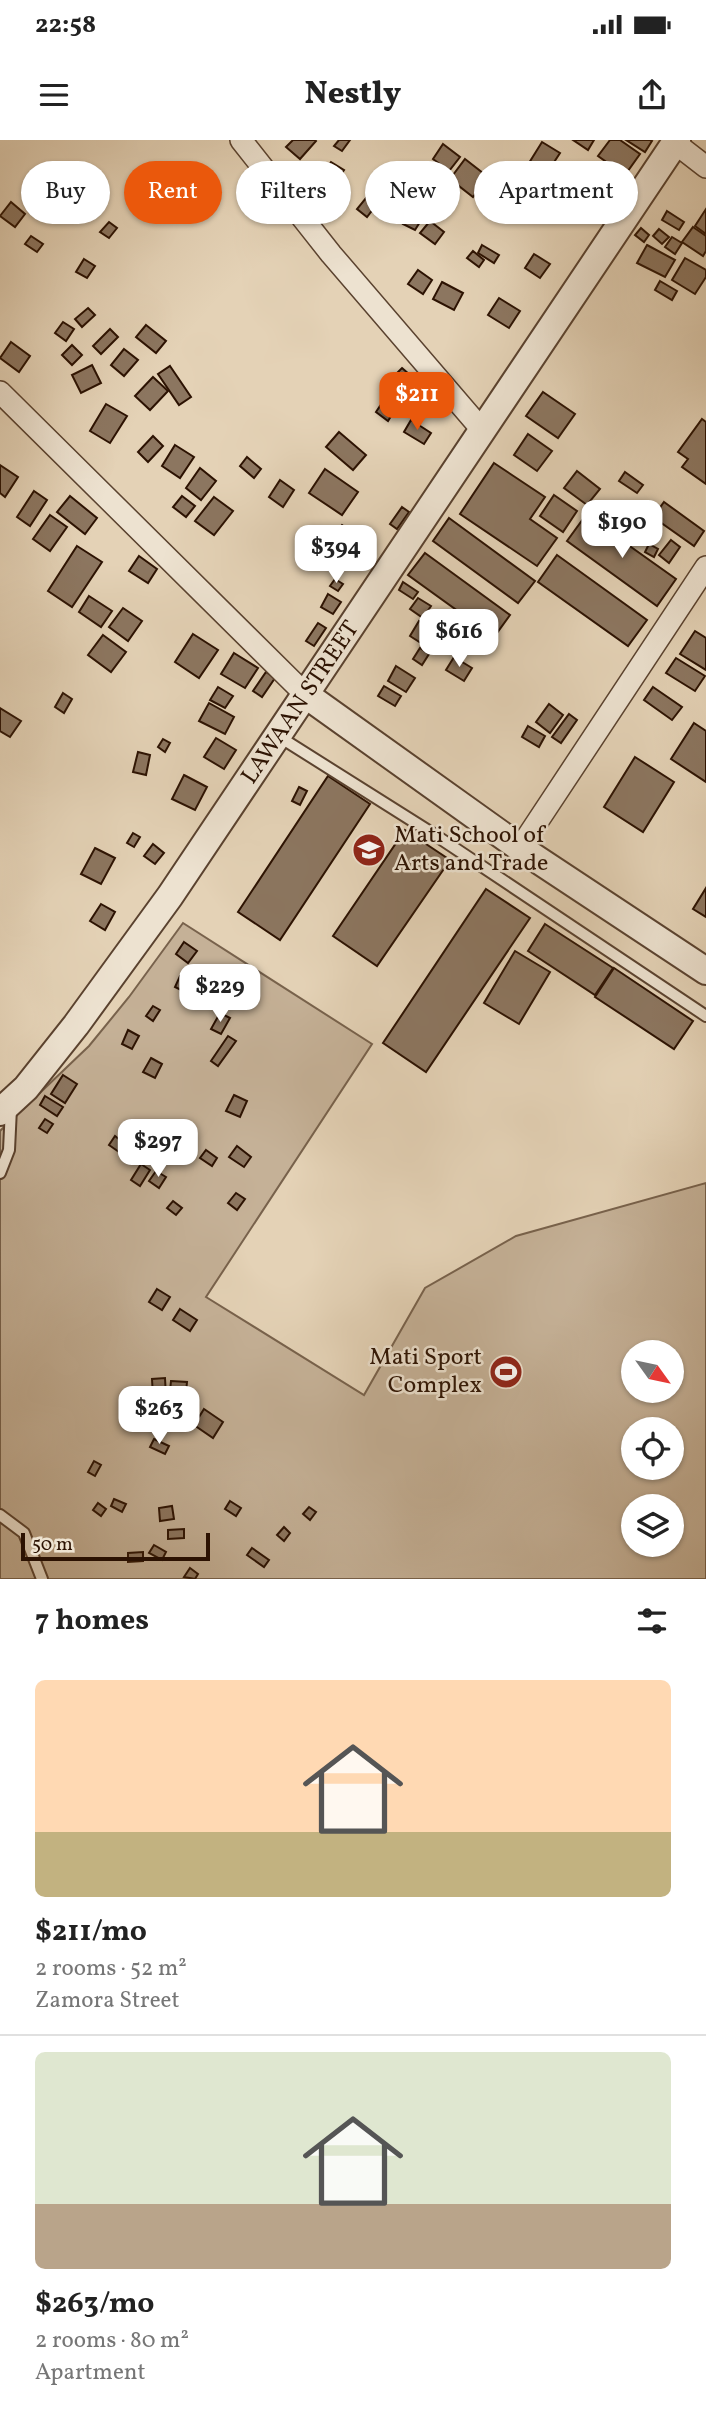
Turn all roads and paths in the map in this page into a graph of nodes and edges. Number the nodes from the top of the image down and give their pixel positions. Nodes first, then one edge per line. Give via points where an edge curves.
1 (241, 140) edge
2 (676, 142) edge
3 (706, 167) edge
4 (0, 392) edge
5 (483, 431) junction
6 (706, 567) edge
7 (306, 695) junction
8 (278, 736) junction
9 (520, 848) junction
10 (706, 971) edge
11 (706, 1016) edge
12 (6, 1108) edge
13 (0, 1174) edge
14 (0, 1515) edge
15 (42, 1579) edge

1 - 5 street via 331,254
2 - 3 street
2 - 5 street, LAWAAN STREET
4 - 7 street
5 - 7 street, LAWAAN STREET
6 - 9 street
7 - 8 street, LAWAAN STREET
7 - 9 street
8 - 11 lane
8 - 12 street, LAWAAN STREET via 76,1025
9 - 10 street
12 - 13 lane via 9,1150
14 - 15 lane via 23,1533

